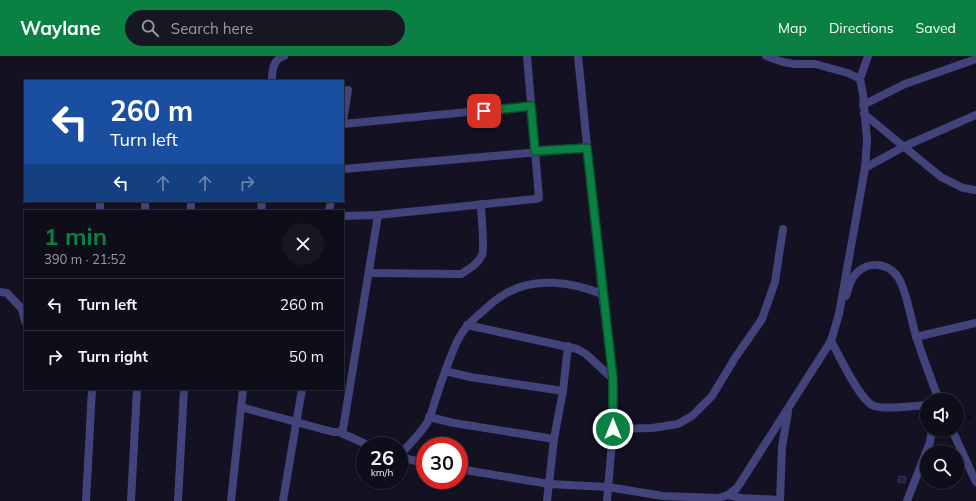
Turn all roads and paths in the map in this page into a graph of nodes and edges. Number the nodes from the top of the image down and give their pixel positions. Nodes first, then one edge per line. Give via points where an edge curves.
1 (282, 56) edge
2 (527, 56) edge
3 (578, 56) edge
4 (766, 56) edge
5 (868, 56) edge
6 (976, 59) edge
7 (860, 79) junction
8 (272, 80) edge
9 (348, 90) dead end
10 (863, 105) junction
11 (531, 106) junction
12 (864, 114) junction
13 (976, 115) edge
14 (344, 116) edge
15 (344, 122) edge
16 (904, 146) junction
17 (587, 148) junction
18 (535, 151) junction
19 (865, 168) junction
20 (344, 169) edge
21 (976, 190) edge
22 (481, 204) junction
23 (378, 215) junction
24 (344, 216) edge
25 (784, 229) dead end
26 (369, 273) junction
27 (0, 292) edge
28 (602, 294) junction
29 (839, 314) junction
30 (24, 317) edge
31 (976, 323) edge
32 (467, 325) junction
33 (916, 337) junction
34 (831, 341) junction
35 (568, 346) junction
36 (445, 371) junction
37 (613, 379) junction
38 (92, 390) edge
39 (137, 390) edge
40 (184, 390) edge
41 (244, 390) edge
42 (302, 390) edge
43 (563, 391) junction
44 (936, 393) edge
45 (920, 406) edge
46 (241, 407) junction
47 (788, 409) junction
48 (429, 417) junction
49 (298, 422) junction
50 (613, 429) junction
51 (339, 432) junction
52 (931, 437) edge
53 (955, 437) edge
54 (554, 439) junction
55 (356, 440) edge
56 (408, 445) edge
57 (468, 470) edge
58 (976, 482) edge
59 (549, 484) junction
60 (608, 487) junction
61 (728, 495) junction
62 (661, 498) edge
63 (780, 500) edge
64 (86, 501) edge
65 (131, 501) edge
66 (178, 501) edge
67 (231, 501) edge
68 (283, 501) edge
69 (546, 501) edge
70 (607, 501) edge
71 (907, 501) edge

1 - 8 street via 272,70
2 - 11 street
3 - 17 street
4 - 7 street via 794,64 815,64
5 - 7 street
6 - 10 street via 905,84
7 - 10 street
9 - 14 street
10 - 12 street
11 - 15 street
11 - 18 street
12 - 16 street
12 - 19 street via 867,140
13 - 16 street
16 - 19 street
16 - 21 street via 941,177 963,188
17 - 18 street
17 - 28 street
18 - 20 street
18 - 22 street via 539,198
19 - 29 street
22 - 23 street
22 - 26 street via 483,254 472,267 461,274
23 - 24 street
23 - 26 street
25 - 50 street via 775,282 762,319 712,396 692,416 678,424
26 - 51 street via 343,429
27 - 30 street via 7,293 22,310
28 - 32 street via 568,283 529,285 516,288 495,300
28 - 37 street
29 - 33 street via 854,276 871,265 883,265 892,270 901,282
29 - 34 street
31 - 33 street
32 - 35 street
32 - 36 street
33 - 44 street
34 - 45 street via 866,401 874,406
34 - 47 street
35 - 37 street via 586,354
35 - 43 street
36 - 43 street
36 - 48 street
37 - 50 street
38 - 64 street
39 - 65 street
40 - 66 street
41 - 46 street
42 - 49 street
43 - 54 street
46 - 49 street
46 - 67 street
47 - 61 street via 737,488
47 - 63 street via 782,447
48 - 54 street
48 - 56 street
49 - 51 street
49 - 68 street
50 - 60 street
51 - 55 street
52 - 71 street
53 - 58 street
54 - 59 street
57 - 59 street
59 - 60 street
59 - 69 street
60 - 62 street
60 - 70 street
61 - 62 street via 718,498
61 - 63 street

